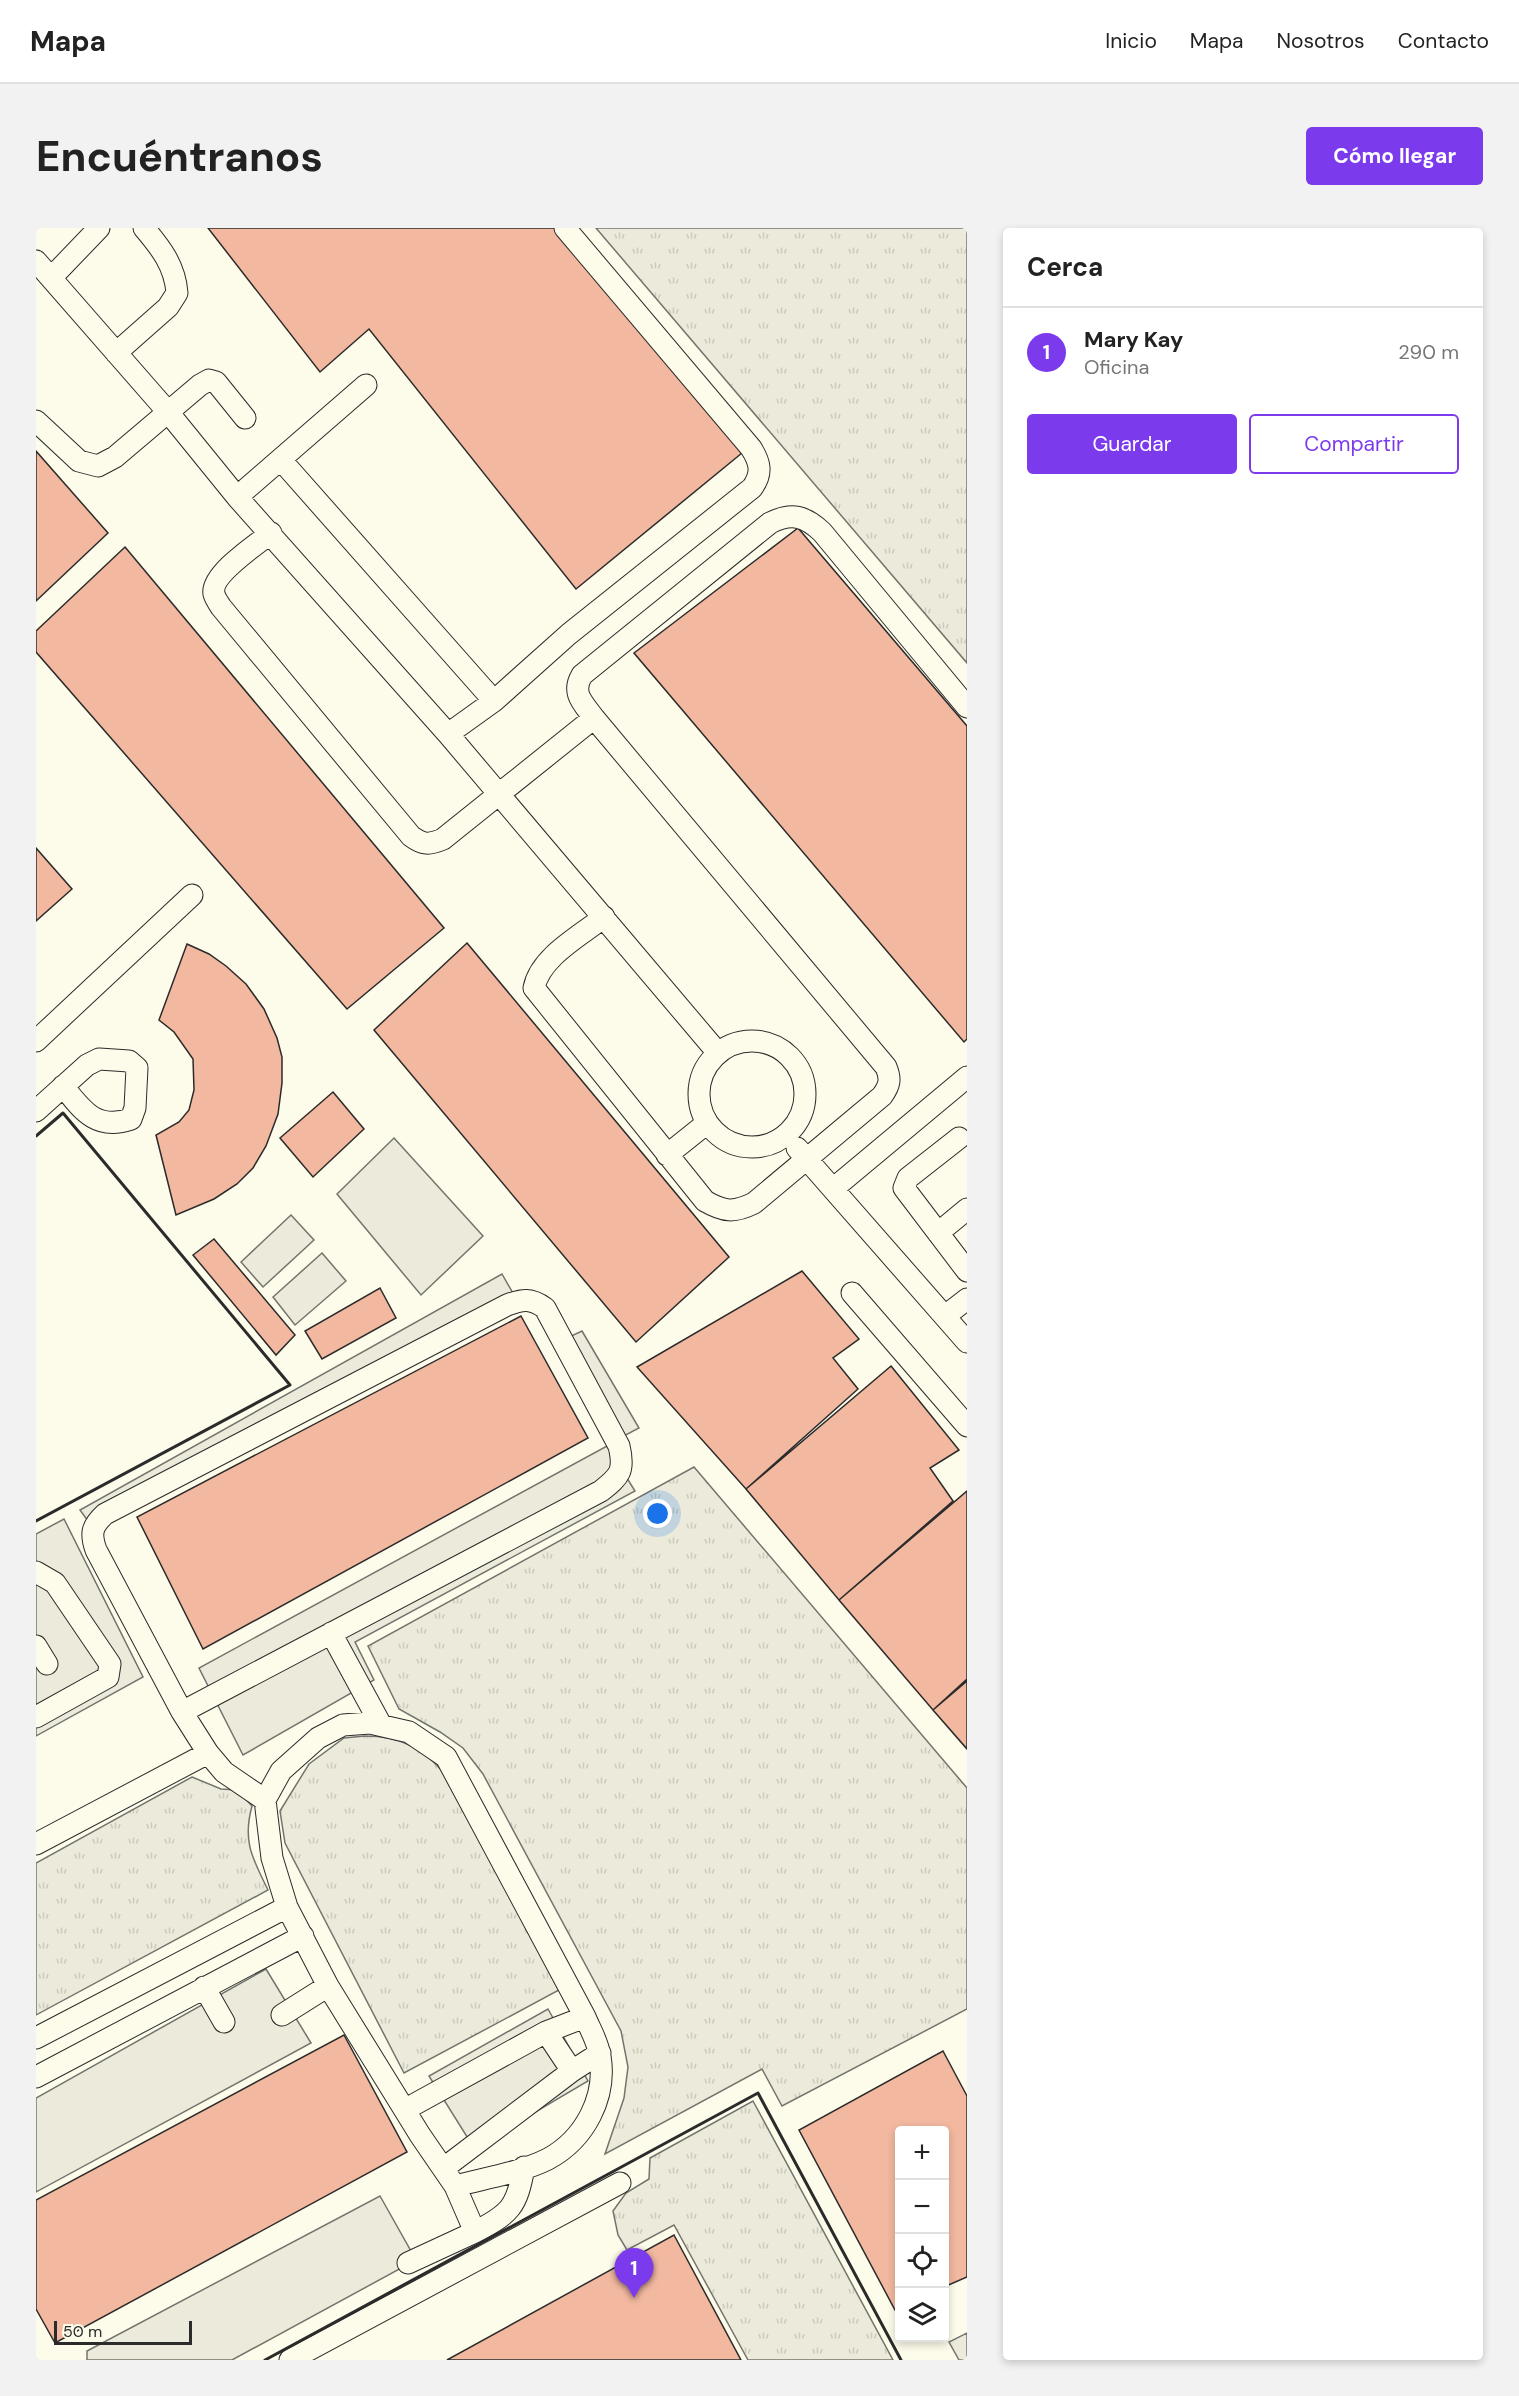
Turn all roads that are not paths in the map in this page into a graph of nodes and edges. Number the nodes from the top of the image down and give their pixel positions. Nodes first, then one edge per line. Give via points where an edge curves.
1 (99, 228) edge
2 (144, 228) edge
3 (565, 228) edge
4 (36, 261) edge
5 (51, 278) junction
6 (116, 353) junction
7 (366, 385) dead end
8 (168, 412) junction
9 (245, 418) dead end
10 (36, 421) edge
11 (281, 460) junction
12 (237, 497) junction
13 (270, 533) junction
14 (494, 701) junction
15 (967, 707) edge
16 (594, 718) junction
17 (448, 734) junction
18 (500, 795) junction
19 (192, 896) dead end
20 (604, 917) junction
21 (36, 1041) edge
22 (718, 1053) junction
23 (967, 1077) edge
24 (63, 1086) dead end
25 (36, 1111) edge
26 (707, 1123) junction
27 (786, 1136) junction
28 (959, 1138) dead end
29 (667, 1155) junction
30 (805, 1158) junction
31 (834, 1188) junction
32 (967, 1209) edge
33 (938, 1233) junction
34 (967, 1271) edge
35 (852, 1293) dead end
36 (967, 1299) edge
37 (945, 1316) junction
38 (967, 1342) edge
39 (967, 1426) edge
40 (36, 1572) edge
41 (331, 1633) junction
42 (183, 1712) junction
43 (36, 1717) edge
44 (381, 1725) junction
45 (208, 1753) junction
46 (265, 1800) junction
47 (36, 1844) edge
48 (287, 1907) junction
49 (303, 1936) junction
50 (328, 1986) junction
51 (204, 1988) junction
52 (282, 2015) dead end
53 (585, 2017) junction
54 (224, 2022) dead end
55 (44, 2032) edge
56 (546, 2032) junction
57 (600, 2054) junction
58 (67, 2059) junction
59 (572, 2071) junction
60 (36, 2077) edge
61 (406, 2109) junction
62 (524, 2167) junction
63 (450, 2177) junction
64 (620, 2183) dead end
65 (475, 2232) junction
66 (408, 2263) dead end
67 (290, 2360) edge

1 - 5 lane
2 - 6 lane via 162,249 177,293 168,307
3 - 14 lane via 751,448 760,470 752,488 569,634
4 - 5 lane
5 - 6 lane
6 - 8 lane
7 - 11 lane
8 - 9 lane via 209,380 216,382
8 - 10 lane via 115,457 98,466 79,461
8 - 12 lane
11 - 12 lane
11 - 14 lane
12 - 13 lane
13 - 17 lane
13 - 18 lane via 224,572 215,583 214,594 411,836 430,844 442,839
14 - 17 lane
15 - 16 lane via 822,532 797,516 783,516 582,675 576,685 578,696
16 - 18 lane
16 - 30 lane via 886,1067 889,1087 882,1096
17 - 18 lane
18 - 20 lane
19 - 21 lane
20 - 22 lane
20 - 29 lane via 544,965 534,988
22 - 26 lane via 705,1067 699,1086 699,1105
22 - 27 lane via 753,1040 787,1054 799,1068 805,1086 805,1105
23 - 31 lane
24 - 25 lane
26 - 27 lane via 735,1145 752,1148 770,1145
26 - 29 lane
27 - 30 lane
28 - 33 lane via 905,1182 907,1194
29 - 30 lane via 705,1201 721,1211 737,1211 754,1203
30 - 31 lane
31 - 37 lane
32 - 33 lane
33 - 34 lane
35 - 39 lane
36 - 37 lane
37 - 38 lane
40 - 43 lane via 55,1583 111,1670 108,1677
41 - 42 lane
41 - 42 lane via 601,1491 620,1473 623,1462 619,1446 553,1319 534,1300 507,1305 105,1514 94,1524 91,1536 96,1550
41 - 44 lane
42 - 45 lane
44 - 46 lane via 343,1725 318,1738 281,1771
44 - 53 lane via 409,1732 446,1757
45 - 46 lane via 224,1772
45 - 47 lane
46 - 48 lane via 272,1858
48 - 49 lane
48 - 55 lane
49 - 50 lane
49 - 51 lane
50 - 52 lane
50 - 61 lane
51 - 54 lane
51 - 58 lane
53 - 56 lane
53 - 57 lane
55 - 58 lane
56 - 59 lane
56 - 61 lane
57 - 59 lane
57 - 62 lane via 601,2092 589,2118 572,2142 547,2159
58 - 60 lane
59 - 63 lane
61 - 63 lane
62 - 63 lane
62 - 65 lane via 512,2208
63 - 65 lane
64 - 67 lane
65 - 66 lane

